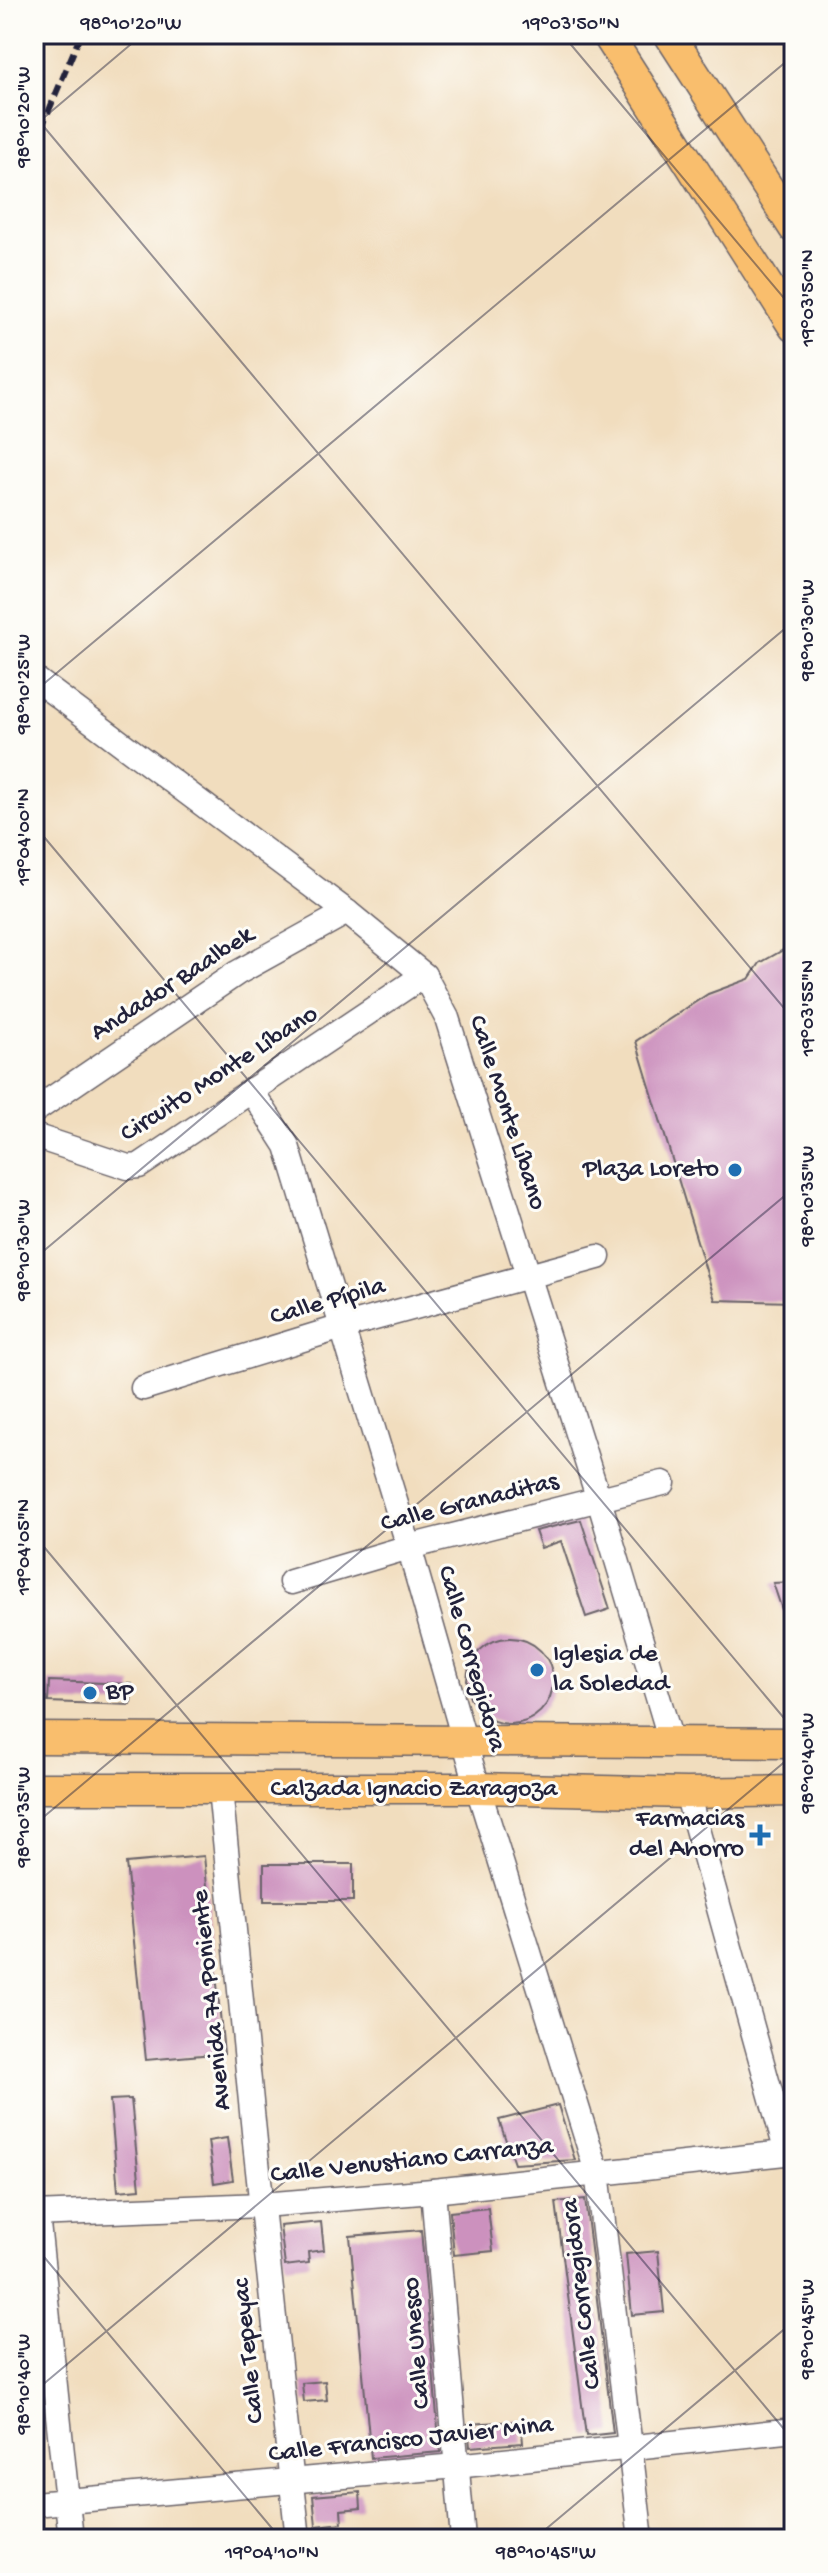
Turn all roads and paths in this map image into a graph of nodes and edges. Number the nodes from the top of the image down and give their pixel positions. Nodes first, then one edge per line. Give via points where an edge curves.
1 (607, 34) edge
2 (669, 34) edge
3 (794, 228) edge
4 (794, 327) edge
5 (34, 678) edge
6 (347, 912) junction
7 (424, 975) junction
8 (251, 1090) junction
9 (34, 1111) edge
10 (34, 1136) edge
11 (598, 1257) dead end
12 (529, 1276) junction
13 (342, 1327) junction
14 (143, 1388) dead end
15 (663, 1483) dead end
16 (599, 1500) junction
17 (409, 1547) junction
18 (291, 1582) dead end
19 (34, 1738) edge
20 (466, 1740) junction
21 (671, 1741) junction
22 (794, 1743) edge
23 (34, 1788) edge
24 (478, 1788) junction
25 (220, 1789) junction
26 (794, 1791) edge
27 (687, 1793) junction
28 (790, 2152) edge
29 (597, 2172) junction
30 (433, 2191) junction
31 (262, 2205) junction
32 (35, 2214) edge
33 (794, 2430) edge
34 (630, 2448) junction
35 (456, 2466) junction
36 (293, 2481) junction
37 (67, 2500) junction
38 (34, 2504) edge
39 (71, 2539) edge
40 (298, 2539) edge
41 (463, 2539) edge
42 (641, 2539) edge

1 - 4 main road
2 - 3 main road
5 - 6 street, Calle Monte Líbano
6 - 7 street, Calle Monte Líbano
6 - 9 street, Andador Baalbek via 237,973
7 - 8 street, Circuito Monte Líbano
7 - 12 street, Calle Monte Líbano via 447,1018
8 - 10 street, Circuito Monte Líbano via 139,1166
8 - 13 street, Calle Corregidora via 287,1146
11 - 12 street, Calle Pípila
12 - 13 street, Calle Pípila
12 - 16 street, Calle Monte Líbano
13 - 14 street, Calle Pípila
13 - 17 street, Calle Corregidora
15 - 16 street, Calle Granaditas
16 - 17 street, Calle Granaditas
16 - 21 street, Calle Monte Líbano
17 - 18 street, Calle Granaditas
17 - 20 street, Calle Corregidora
19 - 20 main road, Calzada Ignacio Zaragoza
20 - 21 main road, Calzada Ignacio Zaragoza
20 - 24 street, Calle Corregidora
21 - 22 main road, Calzada Ignacio Zaragoza
23 - 25 main road, Calzada Ignacio Zaragoza
24 - 25 main road, Calzada Ignacio Zaragoza
24 - 27 main road, Calzada Ignacio Zaragoza
24 - 29 street, Calle Corregidora
25 - 31 street, Avenida 74 Poniente
26 - 27 main road, Calzada Ignacio Zaragoza
27 - 28 street
28 - 29 street, Calle Venustiano Carranza
29 - 30 street, Calle Venustiano Carranza
29 - 34 street, Calle Corregidora
30 - 31 street, Calle Venustiano Carranza
30 - 35 street, Calle Unesco
31 - 32 street, Calle Venustiano Carranza
31 - 36 street, Calle Tepeyac
32 - 37 street
33 - 34 street, Calle Francisco Javier Mina
34 - 35 street, Calle Francisco Javier Mina
34 - 42 street, Calle Corregidora
35 - 36 street, Calle Francisco Javier Mina
35 - 41 street, Calle Unesco
36 - 37 street, Calle Francisco Javier Mina
36 - 40 street, Calle Tepeyac
37 - 38 street, Calle Francisco Javier Mina
37 - 39 street

